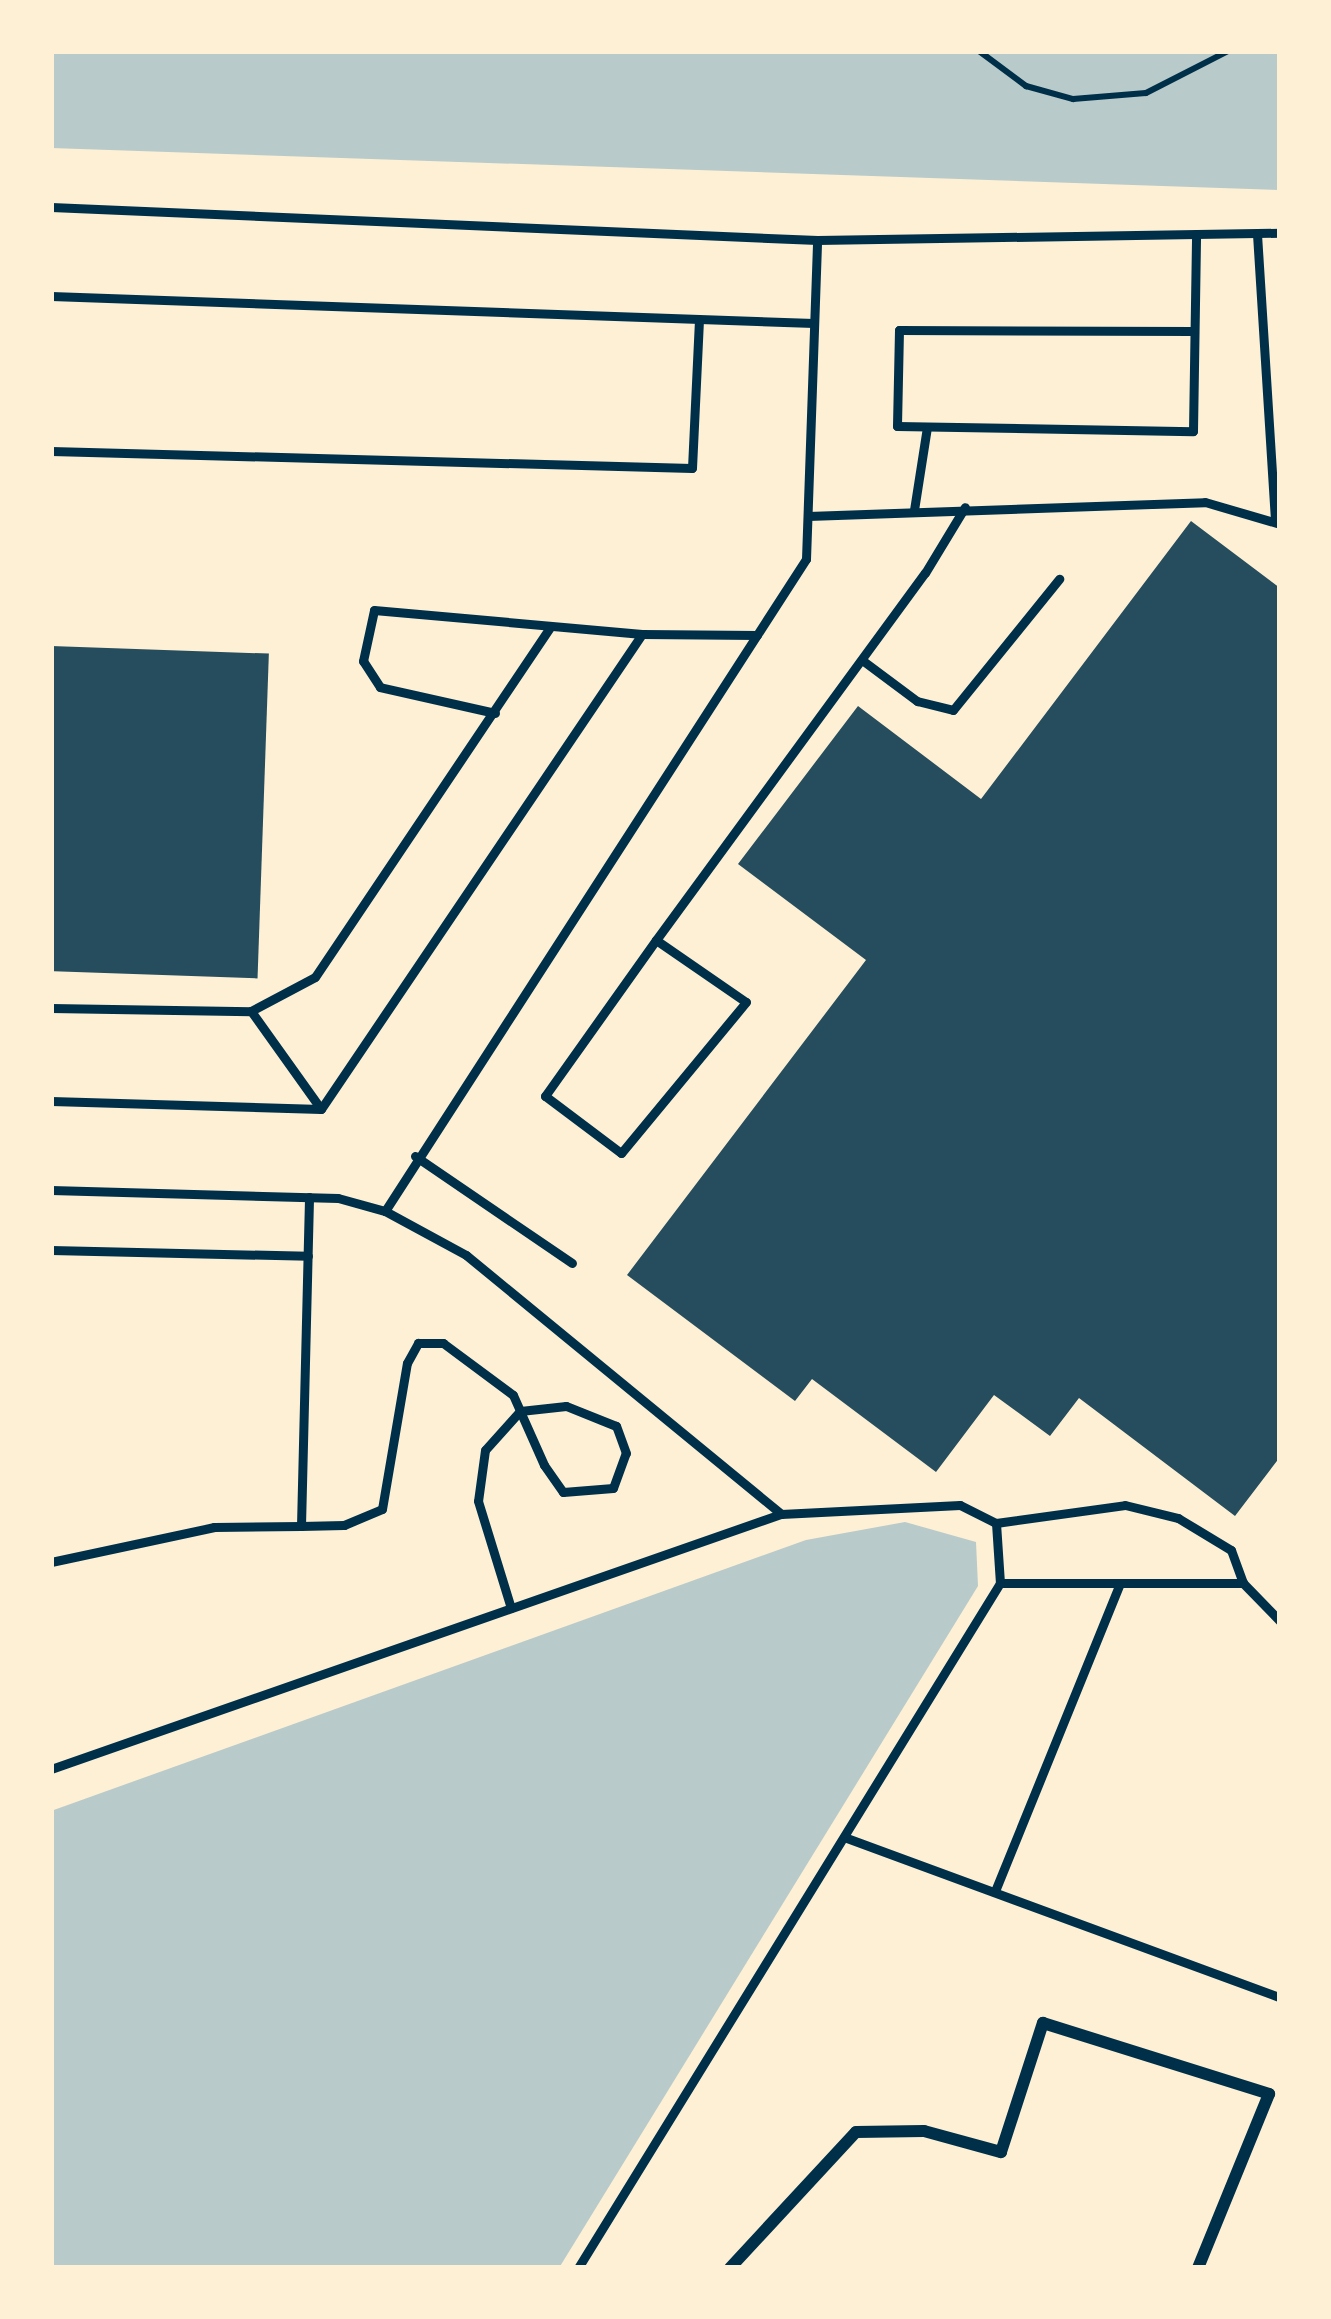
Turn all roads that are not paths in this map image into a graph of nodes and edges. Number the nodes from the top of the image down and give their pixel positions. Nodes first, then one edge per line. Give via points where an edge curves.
1 (51, 207) edge
2 (1280, 233) edge
3 (1196, 234) junction
4 (1257, 234) junction
5 (817, 240) junction
6 (51, 296) edge
7 (699, 319) junction
8 (814, 323) junction
9 (1193, 331) junction
10 (927, 427) junction
11 (51, 451) edge
12 (965, 507) junction
13 (914, 511) junction
14 (808, 516) junction
15 (1278, 522) edge
16 (1059, 579) dead end
17 (550, 627) junction
18 (642, 634) junction
19 (757, 635) junction
20 (862, 660) junction
21 (495, 713) junction
22 (656, 940) junction
23 (51, 1009) edge
24 (251, 1012) junction
25 (51, 1101) edge
26 (321, 1108) junction
27 (416, 1156) junction
28 (51, 1190) edge
29 (309, 1197) junction
30 (385, 1211) junction
31 (51, 1250) edge
32 (308, 1256) junction
33 (572, 1263) dead end
34 (520, 1411) junction
35 (781, 1514) junction
36 (996, 1523) junction
37 (301, 1526) junction
38 (51, 1562) edge
39 (1000, 1583) junction
40 (1243, 1583) junction
41 (1119, 1585) junction
42 (511, 1608) junction
43 (1280, 1621) edge
44 (51, 1769) edge
45 (844, 1837) junction
46 (995, 1891) junction
47 (1280, 1997) edge
48 (1274, 2095) edge
49 (578, 2268) edge
50 (730, 2268) edge
51 (1198, 2268) edge

1 - 5 lane
2 - 4 lane
3 - 4 lane
3 - 5 lane
3 - 9 lane
4 - 15 lane
5 - 8 lane
6 - 7 lane
7 - 8 lane
7 - 11 lane via 692,468
8 - 14 lane
9 - 10 lane via 1193,431
9 - 10 lane via 899,330 897,426
10 - 13 lane
12 - 13 lane
12 - 15 lane via 1205,502
12 - 20 lane
13 - 14 lane
14 - 19 lane via 806,560
16 - 20 lane via 953,710 917,701
17 - 18 lane
17 - 21 lane
17 - 21 lane via 374,610 363,662 380,687
18 - 19 lane
18 - 26 lane
19 - 27 lane
20 - 22 lane
21 - 24 lane via 315,977
22 - 22 lane via 746,1002 621,1153 545,1096
23 - 24 lane
24 - 26 lane
25 - 26 lane
27 - 30 lane
27 - 33 lane
28 - 29 lane
29 - 30 lane
29 - 32 lane
30 - 35 lane via 466,1255
31 - 32 lane
32 - 37 lane
34 - 34 lane via 584,1407 616,1426 626,1453 613,1488 563,1492
34 - 37 lane via 513,1395 443,1343 418,1342 407,1364 382,1509 344,1525
34 - 42 lane via 484,1450 478,1501
35 - 36 lane via 960,1504
35 - 42 lane
36 - 39 lane
36 - 40 lane via 1125,1504 1178,1518 1231,1550
37 - 38 lane via 214,1526
39 - 41 lane
39 - 45 lane
40 - 41 lane
40 - 43 lane
41 - 46 lane
42 - 44 lane
45 - 46 lane
45 - 49 lane
46 - 47 lane
48 - 50 street via 1043,2023 1001,2152 924,2131 856,2132
48 - 51 street

